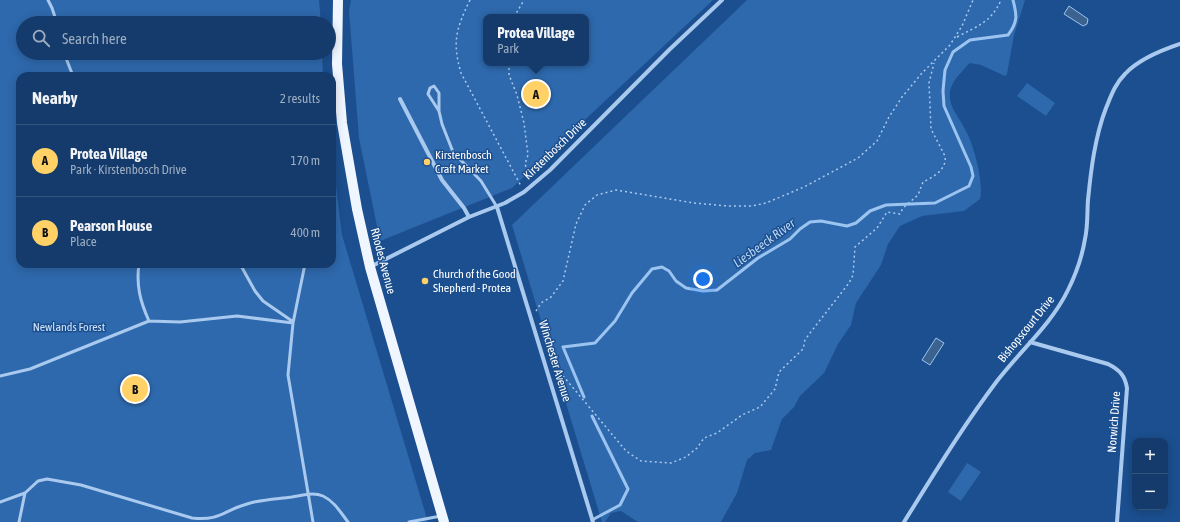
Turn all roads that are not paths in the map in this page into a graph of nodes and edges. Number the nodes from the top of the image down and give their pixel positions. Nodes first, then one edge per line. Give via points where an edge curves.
1 (48, 0) edge
2 (338, 0) edge
3 (722, 0) edge
4 (55, 16) edge
5 (1180, 44) edge
6 (67, 60) edge
7 (71, 72) edge
8 (400, 99) dead end
9 (439, 111) junction
10 (497, 207) junction
11 (469, 217) junction
12 (370, 267) junction
13 (139, 268) edge
14 (242, 268) edge
15 (304, 268) edge
16 (149, 321) junction
17 (293, 322) junction
18 (1030, 342) junction
19 (0, 376) edge
20 (25, 493) junction
21 (308, 494) junction
22 (0, 502) edge
23 (443, 519) edge
24 (19, 522) edge
25 (313, 522) edge
26 (348, 522) edge
27 (410, 522) edge
28 (593, 522) edge
29 (904, 522) edge
30 (1117, 522) edge

1 - 4 lane
2 - 12 main road, Rhodes Avenue via 337,64 342,123 356,209
3 - 10 street, Kirstenbosch Drive via 550,170 524,192
5 - 18 street, Bishopscourt Drive via 1165,49 1125,73 1114,88 1096,142 1090,177 1085,239 1079,266 1052,316
6 - 7 lane
8 - 11 street via 442,180
9 - 9 lane via 428,94 432,86 437,87 439,93
9 - 10 lane via 454,152 482,181
10 - 11 street, Kirstenbosch Drive
10 - 28 street, Winchester Avenue
11 - 12 street, Kirstenbosch Drive
12 - 23 main road, Rhodes Avenue
13 - 16 lane via 137,285
14 - 17 lane via 263,301
15 - 17 lane
16 - 17 lane via 180,322 237,316
16 - 19 lane via 30,369
17 - 21 lane via 288,375
18 - 29 street, Bishopscourt Drive via 984,398
18 - 30 street, Norwich Drive via 1108,364 1117,369 1126,381
20 - 21 lane via 38,481 60,480 192,518 207,520 262,499
20 - 22 lane
20 - 24 lane
21 - 25 lane
21 - 26 lane via 321,495 328,499
23 - 27 lane

